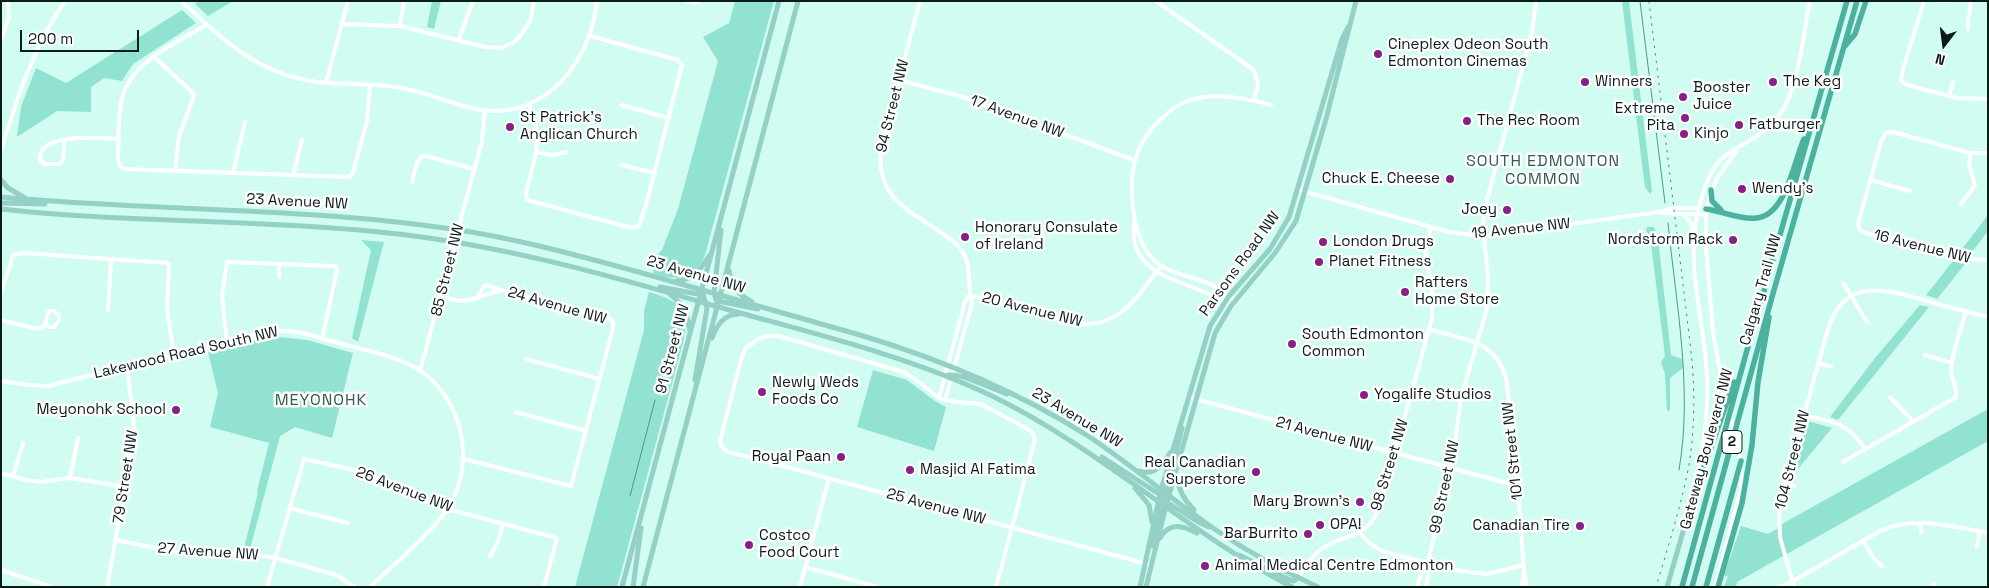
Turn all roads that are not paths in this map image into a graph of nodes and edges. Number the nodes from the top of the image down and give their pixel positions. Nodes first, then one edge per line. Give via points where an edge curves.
1 (8, 1) edge
2 (66, 1) edge
3 (181, 1) edge
4 (348, 1) edge
5 (404, 1) edge
6 (473, 1) edge
7 (534, 1) edge
8 (597, 1) edge
9 (686, 1) edge
10 (779, 1) edge
11 (798, 1) edge
12 (1156, 1) edge
13 (1356, 1) edge
14 (1536, 1) edge
15 (1810, 1) edge
16 (1847, 1) edge
17 (1857, 1) edge
18 (1866, 1) edge
19 (1924, 1) edge
20 (1938, 1) edge
21 (1953, 1) edge
22 (1971, 1) edge
23 (699, 2) edge
24 (920, 2) edge
25 (1352, 17) junction
26 (342, 24) junction
27 (206, 25) junction
28 (400, 26) junction
29 (1968, 29) dead end
30 (590, 36) junction
31 (459, 39) junction
32 (1, 40) edge
33 (1844, 48) junction
34 (154, 57) junction
35 (899, 80) junction
36 (1953, 82) dead end
37 (326, 83) junction
38 (370, 85) junction
39 (1949, 96) junction
40 (1988, 99) edge
41 (1254, 101) junction
42 (529, 104) junction
43 (621, 105) dead end
44 (1271, 105) dead end
45 (485, 110) junction
46 (670, 118) junction
47 (245, 122) dead end
48 (1812, 124) junction
49 (65, 139) junction
50 (119, 139) junction
51 (302, 140) dead end
52 (1738, 150) junction
53 (1, 151) edge
54 (536, 152) junction
55 (567, 152) dead end
56 (1970, 153) junction
57 (1988, 153) edge
58 (1134, 160) junction
59 (622, 165) dead end
60 (474, 169) junction
61 (176, 171) junction
62 (233, 173) junction
63 (655, 173) junction
64 (293, 176) junction
65 (1, 180) edge
66 (1870, 180) junction
67 (412, 182) dead end
68 (1299, 190) junction
69 (1711, 190) junction
70 (1910, 190) dead end
71 (1306, 192) junction
72 (1, 197) edge
73 (28, 199) junction
74 (65, 202) junction
75 (725, 202) junction
76 (1, 203) edge
77 (1961, 204) dead end
78 (1699, 208) junction
79 (1, 209) edge
80 (1723, 211) junction
81 (32, 212) junction
82 (1659, 212) junction
83 (1706, 212) junction
84 (1, 214) edge
85 (1683, 214) junction
86 (1697, 215) junction
87 (1135, 222) junction
88 (1431, 227) junction
89 (458, 230) junction
90 (1483, 235) junction
91 (1694, 236) junction
92 (455, 241) junction
93 (712, 251) junction
94 (730, 258) junction
95 (111, 260) junction
96 (1988, 260) edge
97 (279, 264) junction
98 (1160, 266) junction
99 (1156, 271) junction
100 (280, 277) dead end
101 (622, 280) junction
102 (670, 281) junction
103 (1844, 284) dead end
104 (500, 290) junction
105 (670, 293) junction
106 (1, 294) edge
107 (969, 294) junction
108 (720, 295) junction
109 (1229, 296) junction
110 (441, 297) junction
111 (478, 297) junction
112 (704, 297) junction
113 (1772, 297) junction
114 (1852, 297) junction
115 (716, 300) junction
116 (1236, 300) junction
117 (699, 301) junction
118 (1225, 302) junction
119 (759, 306) junction
120 (1231, 306) junction
121 (108, 310) dead end
122 (1966, 311) junction
123 (747, 314) junction
124 (796, 316) junction
125 (1988, 317) edge
126 (1, 320) edge
127 (1867, 322) dead end
128 (47, 325) junction
129 (1429, 329) junction
130 (690, 336) junction
131 (322, 338) junction
132 (227, 343) junction
133 (1478, 343) junction
134 (1747, 350) junction
135 (174, 354) junction
136 (1925, 355) dead end
137 (704, 356) junction
138 (526, 359) dead end
139 (1952, 362) junction
140 (1818, 363) junction
141 (127, 366) junction
142 (948, 366) junction
143 (1831, 366) dead end
144 (420, 371) junction
145 (953, 372) junction
146 (945, 376) junction
147 (600, 379) junction
148 (1, 381) edge
149 (1188, 397) junction
150 (1890, 397) dead end
151 (693, 398) junction
152 (939, 398) junction
153 (1196, 399) junction
154 (945, 400) junction
155 (516, 412) dead end
156 (1803, 415) junction
157 (1182, 420) junction
158 (1914, 422) junction
159 (1401, 430) junction
160 (586, 431) junction
161 (78, 438) dead end
162 (23, 444) dead end
163 (1369, 447) junction
164 (1174, 448) junction
165 (1086, 449) junction
166 (1865, 450) junction
167 (1182, 454) junction
168 (1394, 454) junction
169 (464, 459) junction
170 (1741, 461) junction
171 (1843, 462) dead end
172 (1134, 469) junction
173 (1451, 470) junction
174 (1, 474) edge
175 (13, 477) junction
176 (70, 478) junction
177 (829, 478) junction
178 (1784, 484) junction
179 (126, 486) junction
180 (1518, 486) junction
181 (1794, 486) dead end
182 (1164, 498) junction
183 (1692, 501) junction
184 (646, 503) junction
185 (289, 508) junction
186 (447, 509) junction
187 (348, 523) dead end
188 (503, 523) junction
189 (1207, 523) junction
190 (1921, 523) junction
191 (1012, 527) junction
192 (1218, 531) junction
193 (1980, 531) junction
194 (1921, 532) dead end
195 (1988, 532) edge
196 (1360, 533) junction
197 (116, 540) junction
198 (1864, 541) junction
199 (1149, 543) junction
200 (1977, 546) dead end
201 (1225, 549) junction
202 (1155, 550) junction
203 (490, 556) dead end
204 (276, 558) junction
205 (1144, 563) junction
206 (1152, 563) junction
207 (1427, 564) junction
208 (1524, 564) junction
209 (1882, 566) dead end
210 (805, 567) junction
211 (1, 570) edge
212 (1524, 570) junction
213 (1298, 578) junction
214 (1792, 580) junction
215 (52, 587) edge
216 (107, 587) edge
217 (267, 587) edge
218 (355, 587) edge
219 (370, 587) edge
220 (544, 587) edge
221 (622, 587) edge
222 (633, 587) edge
223 (643, 587) edge
224 (800, 587) edge
225 (878, 587) edge
226 (996, 587) edge
227 (1140, 587) edge
228 (1146, 587) edge
229 (1292, 587) edge
230 (1318, 587) edge
231 (1417, 587) edge
232 (1426, 587) edge
233 (1522, 587) edge
234 (1528, 587) edge
235 (1667, 587) edge
236 (1682, 587) edge
237 (1692, 587) edge
238 (1706, 587) edge
239 (1716, 587) edge
240 (1778, 587) edge
241 (1794, 587) edge

1 - 32 street via 9,17
2 - 53 street via 45,32 29,65
3 - 27 street
4 - 26 street
5 - 28 street
6 - 31 street
7 - 31 street via 531,19 518,39 505,46 493,48
8 - 30 street
9 - 23 street
10 - 75 main road, 91 Street NW
11 - 94 main road
12 - 41 street via 1254,70 1258,84
13 - 25 main road, Parsons Road NW
14 - 90 street, 99 Street NW via 1532,32 1484,211
15 - 52 street via 1788,99 1771,125
16 - 48 highway, Gateway Boulevard NW / 2
17 - 33 highway, Calgary Trail NW / 2
18 - 33 highway via 1855,34
19 - 39 street via 1902,81
20 - 21 street
22 - 29 street
24 - 35 street, 94 Street NW
25 - 68 main road, Parsons Road NW via 1342,39
25 - 71 main road, Parsons Road NW
26 - 28 street
26 - 37 street
27 - 34 street
27 - 37 street via 234,49 259,64 290,76
28 - 31 street
30 - 42 street via 582,55 567,76 549,93
30 - 46 street via 678,60 682,64
33 - 113 highway, Calgary Trail NW / 2
34 - 50 street via 136,72 124,92
34 - 61 street via 194,94 179,136
35 - 58 street, 17 Avenue NW via 963,97
35 - 107 street, 94 Street NW via 882,142 881,174 886,188 903,206 960,249 970,272
36 - 39 street
37 - 38 street
38 - 45 street via 410,89
38 - 64 street via 367,121 351,177
39 - 40 street
41 - 44 street
41 - 58 street via 1217,96 1186,102 1154,125
42 - 45 street via 511,109
42 - 54 street via 538,132
43 - 46 street
45 - 60 street, 85 Street NW via 482,141
46 - 63 street
47 - 62 street
48 - 80 highway via 1774,210 1756,218
48 - 134 highway, Gateway Boulevard NW / 2
49 - 49 street via 43,150 40,161 60,164
49 - 50 street
50 - 61 street via 118,160 125,169
51 - 64 street
52 - 69 street
52 - 78 street via 1727,155 1713,170
54 - 55 street via 552,155
54 - 63 street via 526,199 632,228 638,227 642,221
56 - 57 street
56 - 66 street via 1893,132 1886,133
56 - 77 street via 1969,164 1975,185
58 - 87 street via 1130,184
59 - 63 street
60 - 67 street via 422,156
60 - 89 street, 85 Street NW
61 - 62 street
62 - 64 street
65 - 73 main road via 8,188
66 - 70 street
66 - 96 street, 16 Avenue NW via 1858,228 1966,259
68 - 71 street, 19 Avenue NW
68 - 109 main road, Parsons Road NW via 1289,217 1274,242
69 - 80 highway via 1714,204
69 - 83 street
71 - 88 street, 19 Avenue NW
71 - 116 main road, Parsons Road NW via 1289,234
72 - 73 main road, 23 Avenue NW
73 - 74 main road, 23 Avenue NW
74 - 76 main road
74 - 89 main road, 23 Avenue NW via 324,215
75 - 93 main road, 91 Street NW
75 - 115 main road
78 - 82 street, 19 Avenue NW
78 - 83 street, 19 Avenue NW
78 - 86 street
79 - 81 main road, 23 Avenue NW
80 - 83 highway
81 - 84 main road
81 - 92 main road, 23 Avenue NW via 322,227
82 - 85 street, 19 Avenue NW
82 - 90 street, 19 Avenue NW
83 - 86 street, 19 Avenue NW
83 - 170 street via 1716,361
85 - 86 street, 19 Avenue NW
85 - 91 street via 1691,223
86 - 91 street
87 - 98 street via 1147,252
87 - 99 street via 1135,239 1140,253
88 - 90 street, 19 Avenue NW via 1459,234
88 - 129 street, 98 Street NW via 1426,252 1433,302
89 - 92 street, 85 Street NW
89 - 102 main road, 23 Avenue NW via 550,248
90 - 133 street, 99 Street NW via 1488,291
91 - 183 street via 1708,402 1703,449
92 - 101 main road, 23 Avenue NW
92 - 110 street, 85 Street NW
93 - 102 main road via 693,277
93 - 112 main road, 91 Street NW
94 - 108 main road
94 - 119 main road via 732,284 744,298
95 - 106 street via 24,253 12,255
95 - 121 street
95 - 135 street via 169,264 166,310
97 - 100 street
97 - 131 street via 332,266 336,269
97 - 132 street via 227,262 222,296
98 - 99 street, 20 Avenue NW
98 - 109 street via 1210,284
99 - 107 street, 20 Avenue NW via 1122,313 1094,323 1073,323
99 - 118 street via 1169,279 1210,292
101 - 105 main road, 23 Avenue NW
101 - 112 main road
102 - 112 main road, 23 Avenue NW
103 - 114 street
104 - 111 street, 24 Avenue NW
104 - 111 street, 24 Avenue NW via 485,285
104 - 147 street, 24 Avenue NW via 609,318 613,328
105 - 117 main road, 23 Avenue NW
105 - 130 main road via 687,311
107 - 142 street, 94 Street NW
107 - 145 street, 94 Street NW via 972,304
108 - 115 main road, 23 Avenue NW
108 - 119 main road, 23 Avenue NW
109 - 116 street
109 - 118 main road, Parsons Road NW
110 - 111 street, 24 Avenue NW via 461,301
110 - 144 street, 85 Street NW
112 - 115 main road
112 - 115 main road, 23 Avenue NW
112 - 117 main road
112 - 151 main road, 91 Street NW via 707,311
113 - 237 highway, Calgary Trail NW / 2
113 - 239 highway via 1742,503
114 - 122 street via 1870,290 1887,290
114 - 127 street
114 - 140 street, 104 Street NW via 1842,303 1833,316
115 - 123 main road, 23 Avenue NW
115 - 124 main road
115 - 137 main road
116 - 120 main road, Parsons Road NW
117 - 130 main road, 91 Street NW
118 - 120 street
118 - 149 main road, Parsons Road NW via 1210,326
119 - 124 main road, 23 Avenue NW
120 - 153 main road, Parsons Road NW via 1215,333
122 - 125 street
122 - 139 street
123 - 137 main road via 729,316 718,324
123 - 146 main road, 23 Avenue NW
124 - 142 main road, 23 Avenue NW via 906,349
126 - 128 street via 37,329
128 - 128 street via 49,312 56,312 60,318 56,326
129 - 133 street
129 - 159 street, 98 Street NW
130 - 184 main road, 91 Street NW
131 - 132 street, Lakewood Road South NW via 282,330
131 - 144 street, Lakewood Road South NW via 399,360
132 - 135 street, Lakewood Road South NW
133 - 173 street, 99 Street NW via 1465,378
133 - 180 street, 101 Street NW via 1494,356 1506,378
134 - 183 highway
134 - 236 highway, Gateway Boulevard NW / 2
135 - 141 street, Lakewood Road South NW
136 - 139 street
137 - 151 main road
138 - 147 street
139 - 158 street via 1956,397
140 - 143 street
140 - 156 street, 104 Street NW
141 - 148 street, Lakewood Road South NW via 48,386
141 - 179 street, 79 Street NW via 135,433
142 - 145 main road, 23 Avenue NW
142 - 146 street
144 - 169 street, Lakewood Road South NW via 445,395 459,423
145 - 146 main road, 23 Avenue NW
145 - 154 street
145 - 165 main road, 23 Avenue NW
145 - 172 main road, 23 Avenue NW via 1025,400 1087,436
146 - 152 street
147 - 160 street
149 - 153 street, 21 Avenue NW
149 - 157 main road, Parsons Road NW
150 - 158 street
151 - 223 main road
152 - 154 street
152 - 177 street, 25 Avenue NW via 909,375 877,364 773,335 752,342 742,356 720,441 722,448
153 - 163 street, 21 Avenue NW
153 - 167 main road, Parsons Road NW
154 - 191 street via 986,406 1034,435
155 - 160 street
156 - 166 street via 1845,427
156 - 178 street, 104 Street NW
157 - 164 main road, Parsons Road NW
157 - 182 main road
158 - 166 street
159 - 163 street via 1389,449
159 - 168 street, 98 Street NW
160 - 169 street via 571,486
161 - 176 street
162 - 175 street
163 - 168 street, 21 Avenue NW
164 - 172 main road via 1154,470
164 - 182 main road, Parsons Road NW
165 - 182 main road via 1109,460
165 - 199 main road via 1133,485 1146,500 1152,518
166 - 171 street
167 - 182 main road, Parsons Road NW
167 - 189 main road via 1177,476 1180,491 1186,502
168 - 173 street, 21 Avenue NW
168 - 196 street, 98 Street NW via 1379,508
169 - 186 street, Lakewood Road South NW via 458,487
170 - 238 highway
170 - 239 street via 1741,488
172 - 182 main road, 23 Avenue NW
173 - 180 street, 21 Avenue NW
173 - 207 street, 99 Street NW
174 - 175 street
175 - 176 street via 41,482
176 - 179 street
177 - 191 street, 25 Avenue NW
177 - 210 street
178 - 181 street
178 - 214 street, 104 Street NW via 1779,504 1779,525
179 - 197 street, 79 Street NW
180 - 208 street, 101 Street NW
182 - 189 main road, 23 Avenue NW
182 - 192 main road via 1200,523
182 - 199 main road, Parsons Road NW
182 - 201 main road, 23 Avenue NW
182 - 202 main road, Parsons Road NW
182 - 206 main road via 1152,548
183 - 235 main road
184 - 221 main road, 91 Street NW
184 - 222 main road
185 - 186 street, 26 Avenue NW via 304,459 363,472
185 - 187 street
185 - 204 street
186 - 188 street, 26 Avenue NW
186 - 219 street, Lakewood Road South NW via 419,541
188 - 203 street
188 - 220 street, 26 Avenue NW via 557,538
189 - 192 main road, 23 Avenue NW
190 - 193 street
190 - 194 street
190 - 198 street via 1894,526
191 - 205 street, 25 Avenue NW
191 - 226 street
192 - 213 main road, 23 Avenue NW
193 - 195 street
193 - 200 street
196 - 207 street via 1382,551
196 - 213 street, 98 Street NW via 1322,549
197 - 204 street, 27 Avenue NW via 176,552 245,552
197 - 216 street, 79 Street NW
198 - 209 street
198 - 214 street
199 - 205 main road, Parsons Road NW
201 - 202 main road via 1190,529 1176,525 1163,532
201 - 213 main road via 1290,580
201 - 229 main road, 23 Avenue NW
202 - 206 main road, Parsons Road NW
204 - 217 street
204 - 218 street, 27 Avenue NW via 336,575
205 - 206 street, 25 Avenue NW
205 - 227 main road, Parsons Road NW
206 - 228 main road, Parsons Road NW
207 - 208 street via 1482,574
207 - 231 street, 99 Street NW
207 - 232 street, 99 Street NW
208 - 212 street, 101 Street NW
210 - 224 street
210 - 225 street
211 - 215 street
212 - 233 street, 101 Street NW
212 - 234 street, 101 Street NW
213 - 230 main road, 23 Avenue NW
214 - 240 street
214 - 241 street, 104 Street NW

